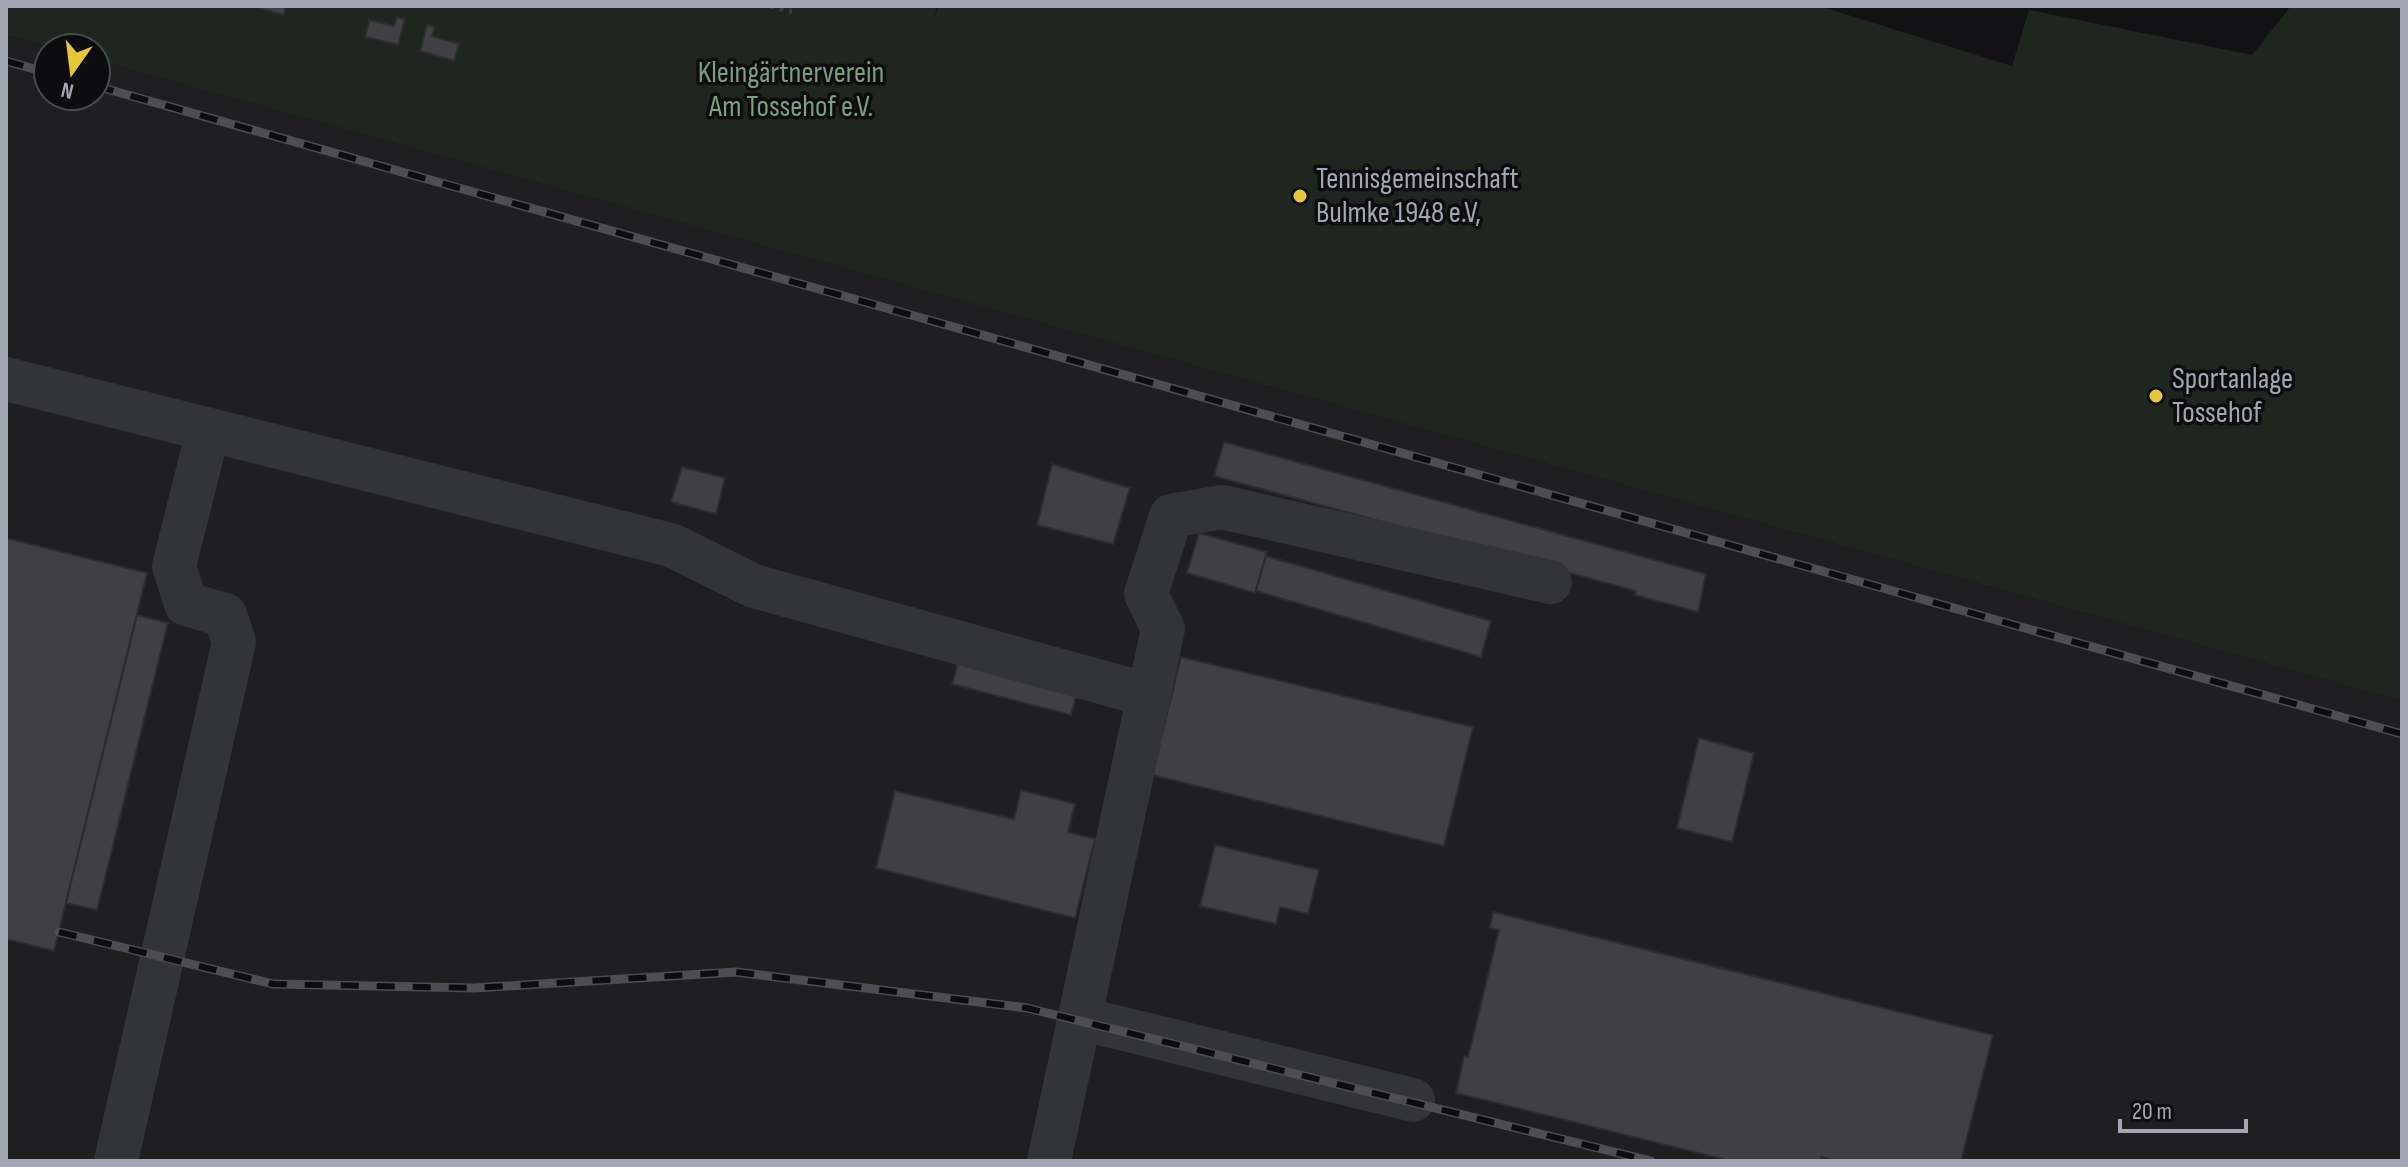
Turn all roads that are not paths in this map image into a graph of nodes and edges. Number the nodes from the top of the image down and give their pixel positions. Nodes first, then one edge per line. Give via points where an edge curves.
1 (6, 379) edge
2 (208, 431) junction
3 (1550, 582) dead end
4 (1148, 695) junction
5 (1079, 1018) junction
6 (1413, 1100) dead end
7 (116, 1161) edge
8 (1049, 1161) edge

1 - 2 lane
2 - 4 lane via 671,545 754,586
2 - 7 lane via 174,566 186,604 225,615 234,642
3 - 4 lane via 1222,507 1190,510 1171,516 1146,594 1163,629
4 - 5 lane
5 - 6 lane
5 - 8 lane

